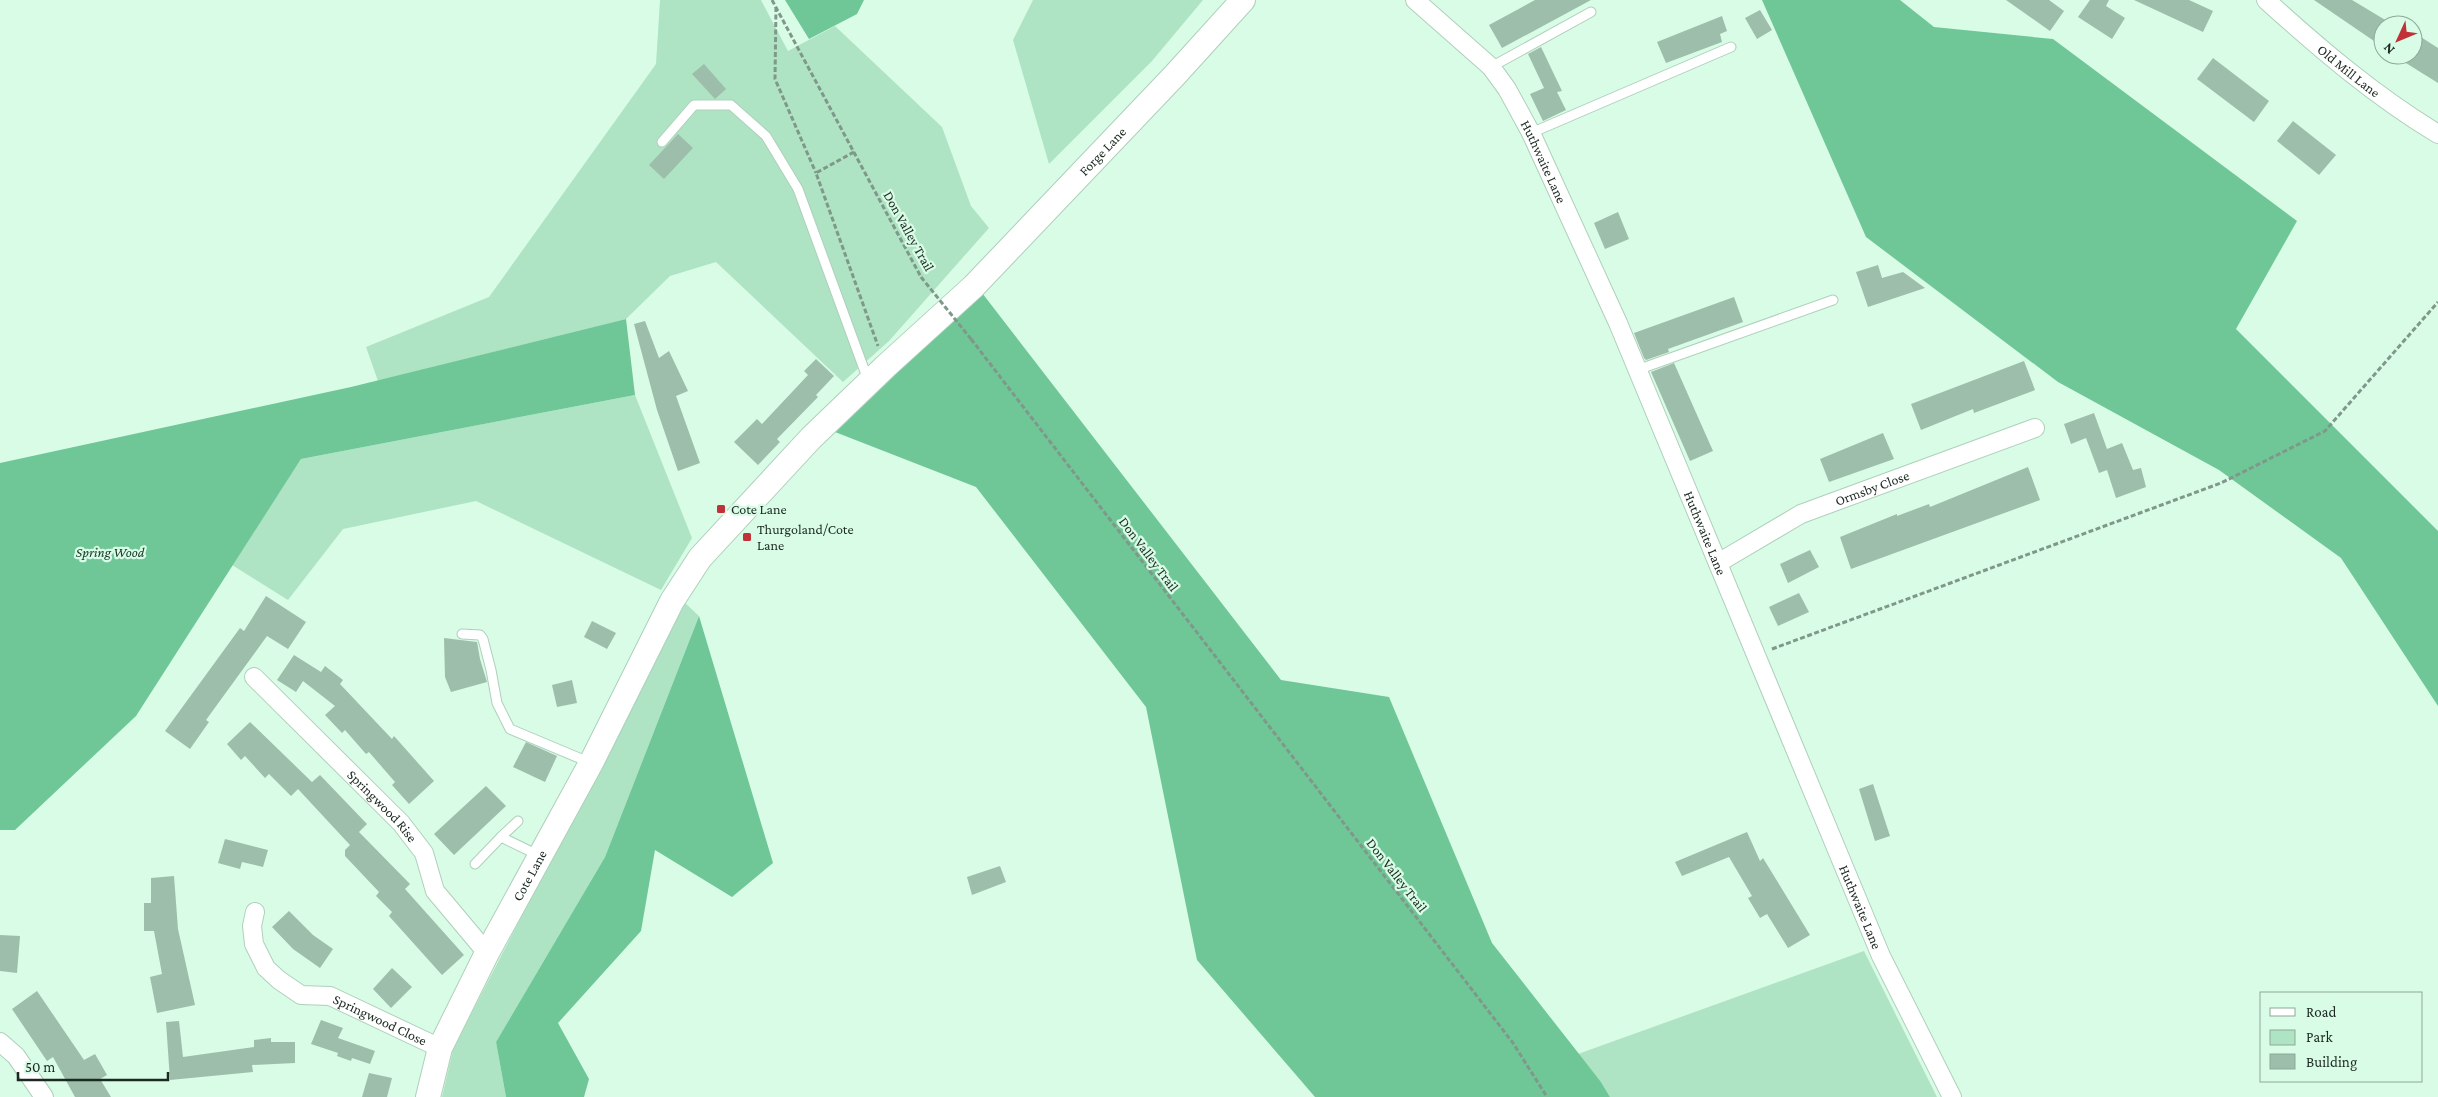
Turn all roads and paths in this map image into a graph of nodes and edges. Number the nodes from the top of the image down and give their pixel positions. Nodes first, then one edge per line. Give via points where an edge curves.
1 (772, 0) edge
2 (1243, 0) edge
3 (1415, 0) edge
4 (2266, 0) edge
5 (776, 7) junction
6 (1591, 12) dead end
7 (1731, 47) dead end
8 (1491, 67) junction
9 (1531, 133) junction
10 (2438, 134) edge
11 (662, 142) dead end
12 (854, 152) junction
13 (816, 173) junction
14 (1833, 300) dead end
15 (959, 302) joint
16 (2438, 302) edge
17 (886, 366) junction
18 (1637, 370) junction
19 (869, 382) junction
20 (2035, 428) dead end
21 (1718, 563) junction
22 (462, 634) dead end
23 (1756, 655) junction
24 (254, 677) dead end
25 (591, 763) junction
26 (518, 821) dead end
27 (501, 838) junction
28 (540, 856) junction
29 (475, 864) dead end
30 (255, 912) dead end
31 (487, 953) junction
32 (0, 1042) edge
33 (440, 1048) junction
34 (44, 1097) edge
35 (428, 1097) edge
36 (1547, 1097) edge
37 (1952, 1097) edge

1 - 5 path, Don Valley Trail
2 - 15 street, Forge Lane
3 - 8 street, Huthwaite Lane
4 - 10 street, Old Mill Lane via 2340,66 2399,110
5 - 12 path, Don Valley Trail
5 - 13 path via 775,78
6 - 8 lane
7 - 9 lane
8 - 9 street, Huthwaite Lane
9 - 18 street, Huthwaite Lane
11 - 19 lane via 694,105 731,105 766,136 798,189
12 - 13 path
12 - 36 path, Don Valley Trail, bridge via 921,277 1513,1043
13 - 17 path
14 - 18 lane
15 - 17 street, Cote Lane
16 - 23 path via 2325,431 2221,483
17 - 19 street, Cote Lane
18 - 21 street, Huthwaite Lane
19 - 25 street, Cote Lane via 811,438 700,558 672,601
20 - 21 street, Ormsby Close via 1801,514
21 - 23 street, Huthwaite Lane
22 - 25 lane via 480,635 483,639 496,703 510,729
23 - 37 street, Huthwaite Lane via 1881,956
24 - 31 street, Springwood Rise via 401,823 424,853 435,891
25 - 28 street, Cote Lane
26 - 27 lane
27 - 28 lane
27 - 29 lane
28 - 31 street, Cote Lane
30 - 33 street, Springwood Close via 252,926 254,944 266,968 279,980 301,995 330,996
31 - 33 street, Cote Lane
32 - 34 street via 16,1056
33 - 35 street, Cote Lane

